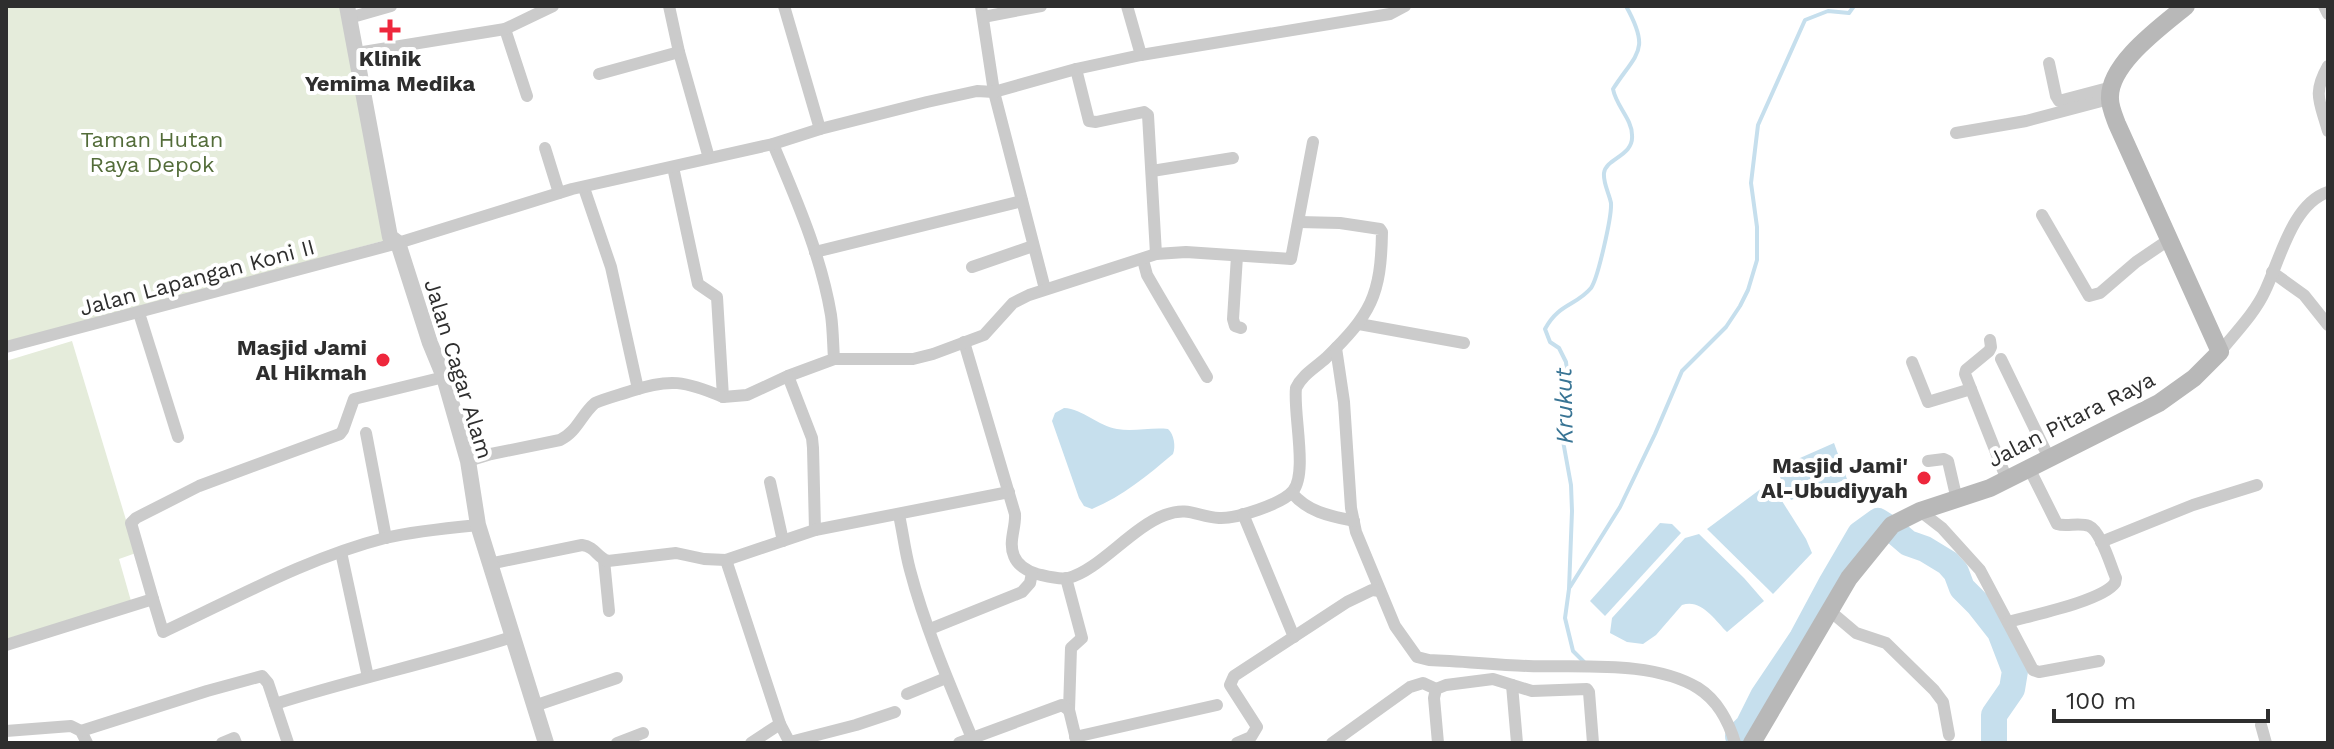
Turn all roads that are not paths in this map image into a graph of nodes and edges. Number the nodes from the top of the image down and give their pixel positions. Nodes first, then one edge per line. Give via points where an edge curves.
1 (391, 6) edge
2 (553, 6) edge
3 (669, 6) edge
4 (784, 6) edge
5 (1041, 6) edge
6 (1127, 6) edge
7 (1405, 6) edge
8 (2186, 6) edge
9 (2324, 6) edge
10 (982, 11) edge
11 (348, 12) edge
12 (2328, 14) edge
13 (505, 29) junction
14 (679, 52) junction
15 (357, 53) junction
16 (1141, 55) junction
17 (2049, 63) dead end
18 (2328, 66) edge
19 (1076, 69) junction
20 (599, 74) dead end
21 (994, 92) junction
22 (2111, 93) junction
23 (527, 96) dead end
24 (820, 129) junction
25 (2328, 131) edge
26 (1956, 133) dead end
27 (1313, 142) dead end
28 (773, 144) junction
29 (545, 148) dead end
30 (709, 158) junction
31 (1233, 158) dead end
32 (673, 167) junction
33 (1152, 171) junction
34 (584, 188) junction
35 (2328, 192) edge
36 (559, 193) junction
37 (1022, 201) junction
38 (2042, 215) dead end
39 (1299, 222) junction
40 (2170, 239) junction
41 (398, 243) junction
42 (1033, 246) junction
43 (815, 252) junction
44 (1156, 254) junction
45 (1237, 256) junction
46 (1143, 260) junction
47 (972, 267) dead end
48 (2272, 272) junction
49 (1045, 289) junction
50 (139, 313) junction
51 (1359, 324) junction
52 (2328, 325) edge
53 (1241, 328) dead end
54 (1990, 340) dead end
55 (964, 342) junction
56 (1464, 343) dead end
57 (6, 347) edge
58 (1336, 348) junction
59 (2220, 352) junction
60 (834, 359) junction
61 (2001, 359) dead end
62 (1912, 362) dead end
63 (788, 376) junction
64 (444, 377) junction
65 (1207, 377) dead end
66 (638, 389) junction
67 (1971, 389) junction
68 (723, 397) junction
69 (366, 433) dead end
70 (178, 437) dead end
71 (2049, 458) junction
72 (468, 461) junction
73 (1928, 461) dead end
74 (2029, 468) junction
75 (2007, 480) junction
76 (770, 482) dead end
77 (2257, 485) dead end
78 (1009, 492) junction
79 (1292, 493) junction
80 (1957, 500) junction
81 (1920, 511) junction
82 (1243, 514) junction
83 (899, 515) junction
84 (1354, 521) junction
85 (478, 525) junction
86 (815, 530) junction
87 (386, 538) junction
88 (783, 541) junction
89 (2101, 542) junction
90 (341, 552) junction
91 (604, 560) junction
92 (726, 560) junction
93 (489, 564) junction
94 (1032, 573) junction
95 (1066, 578) junction
96 (1380, 591) junction
97 (153, 599) junction
98 (609, 611) dead end
99 (1830, 611) junction
100 (2008, 622) junction
101 (930, 629) junction
102 (512, 637) junction
103 (1294, 637) junction
104 (6, 645) edge
105 (2099, 661) dead end
106 (368, 677) junction
107 (617, 678) dead end
108 (946, 678) junction
109 (1512, 685) junction
110 (1436, 689) junction
111 (907, 694) dead end
112 (275, 704) junction
113 (1217, 705) dead end
114 (534, 706) junction
115 (1069, 710) junction
116 (895, 712) dead end
117 (780, 724) junction
118 (2261, 725) dead end
119 (6, 731) edge
120 (643, 733) dead end
121 (1949, 735) dead end
122 (84, 737) edge
123 (972, 738) junction
124 (1076, 740) edge
125 (1755, 741) edge
126 (222, 743) edge
127 (236, 743) edge
128 (288, 743) edge
129 (546, 743) edge
130 (617, 743) edge
131 (751, 743) edge
132 (790, 743) edge
133 (959, 743) edge
134 (1237, 743) edge
135 (1332, 743) edge
136 (1438, 743) edge
137 (1517, 743) edge
138 (1593, 743) edge
139 (1735, 743) edge
140 (2266, 743) edge

1 - 11 street
2 - 13 street
3 - 14 street
4 - 24 street
5 - 10 street
6 - 16 street
7 - 16 street, Jalan Lapangan Koni II via 1390,14
8 - 22 main road via 2136,49
9 - 12 street
10 - 21 street
11 - 15 street, Jalan Cagar Alam
13 - 15 street
13 - 23 street
14 - 20 street
14 - 30 street
15 - 41 street, Jalan Cagar Alam via 385,217 390,237
16 - 19 street, Jalan Lapangan Koni II
17 - 22 street via 2059,101
18 - 25 street via 2317,94
19 - 21 street, Jalan Lapangan Koni II
19 - 33 street via 1089,121 1148,115
21 - 24 street, Jalan Lapangan Koni II via 977,91
21 - 37 street
22 - 26 street via 2026,121
22 - 40 main road via 2117,124
24 - 28 street, Jalan Lapangan Koni II
27 - 39 street
28 - 30 street, Jalan Lapangan Koni II
28 - 43 street
29 - 36 street
30 - 32 street, Jalan Lapangan Koni II
31 - 33 street
32 - 34 street, Jalan Lapangan Koni II
32 - 68 street via 698,284 717,297
33 - 44 street
34 - 36 street, Jalan Lapangan Koni II
34 - 66 street via 611,267
35 - 48 street via 2303,209
36 - 41 street, Jalan Lapangan Koni II
37 - 42 street
37 - 43 street
38 - 40 street via 2089,296
39 - 45 street via 1291,259
39 - 51 street via 1382,230 1379,283
40 - 59 main road
41 - 50 street, Jalan Lapangan Koni II
41 - 64 street, Jalan Cagar Alam
42 - 47 street
42 - 49 street
43 - 60 street via 831,317
44 - 45 street
44 - 46 street
45 - 53 street via 1233,319
46 - 49 street
46 - 65 street
48 - 52 street via 2304,295
48 - 59 street via 2266,290
49 - 55 street via 1013,303 991,330
50 - 57 street, Jalan Lapangan Koni II
50 - 70 street
51 - 56 street
51 - 58 street
54 - 67 street via 1989,351 1966,370
55 - 60 street via 913,359
55 - 78 street
58 - 79 street via 1296,388 1300,472
58 - 84 street
59 - 71 main road, Jalan Pitara Raya via 2159,403
60 - 63 street
61 - 71 street
62 - 67 street via 1928,402
63 - 68 street via 747,395
63 - 86 street via 812,438
64 - 72 street, Jalan Cagar Alam
64 - 97 street via 354,399 340,434 199,486 136,518 131,523
66 - 68 street via 675,382
66 - 72 street via 595,403 570,436
67 - 75 street
69 - 87 street
71 - 74 main road, Jalan Pitara Raya
72 - 85 street, Jalan Cagar Alam
73 - 80 street via 1948,461
74 - 75 main road, Jalan Pitara Raya
74 - 89 street via 2057,524 2091,527
75 - 80 main road, Jalan Pitara Raya
76 - 88 street
77 - 89 street
78 - 83 street
78 - 94 street via 1014,556
79 - 82 street
79 - 84 street via 1307,507
80 - 81 main road, Jalan Pitara Raya
81 - 99 main road, Jalan Pitara Raya via 1892,525
81 - 100 street via 1980,570
82 - 95 street via 1220,519 1186,511 1165,515
82 - 103 street
83 - 86 street
83 - 101 street
84 - 96 street
85 - 87 street
85 - 93 street, Jalan Cagar Alam
86 - 88 street
87 - 90 street
88 - 92 street
89 - 100 street via 2116,578 2111,589
90 - 97 street via 163,632
90 - 106 street
91 - 92 street via 676,553
91 - 93 street via 582,545
91 - 98 street
92 - 117 street
93 - 102 street, Jalan Cagar Alam
94 - 95 street
94 - 101 street via 1022,592
95 - 115 street via 1082,638 1071,646
96 - 103 street via 1347,602
96 - 139 street via 1395,626 1417,657 1636,669 1673,677 1716,703
97 - 104 street
99 - 121 street via 1856,633 1886,643 1934,690 1943,702
99 - 125 main road, Jalan Pitara Raya
100 - 105 street via 2033,670
101 - 108 street
102 - 106 street
102 - 114 street, Jalan Cagar Alam
103 - 134 street via 1230,681 1257,727 1251,737
106 - 112 street
107 - 114 street
108 - 111 street
108 - 123 street
109 - 110 street via 1484,679
109 - 137 street
109 - 138 street via 1532,691 1587,689
110 - 135 street via 1423,683 1410,687
110 - 136 street
112 - 122 street via 265,679 257,676
112 - 128 street
113 - 124 street
114 - 129 street, Jalan Cagar Alam
115 - 123 street via 1062,705
115 - 124 street
116 - 132 street
117 - 131 street
117 - 132 street
118 - 140 street
119 - 122 street via 71,726
120 - 130 street
123 - 133 street
126 - 127 street via 234,738

